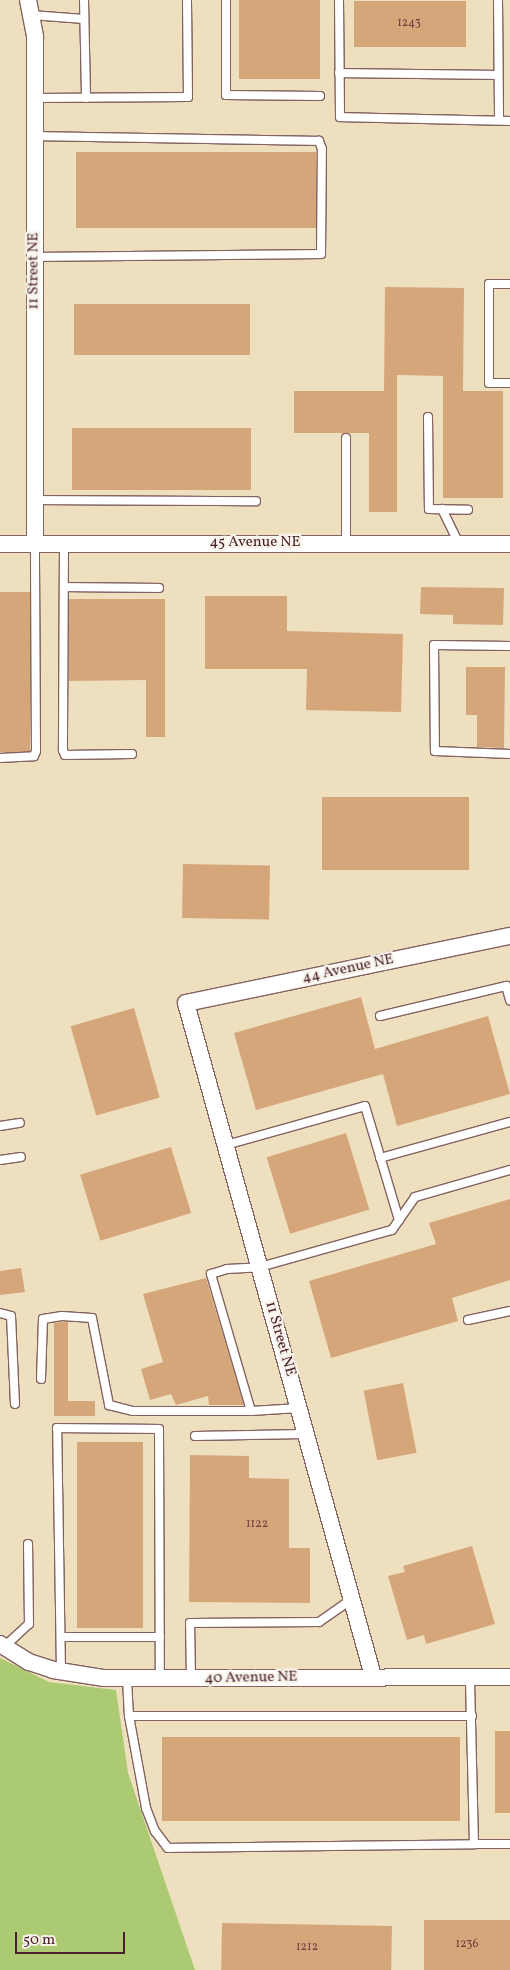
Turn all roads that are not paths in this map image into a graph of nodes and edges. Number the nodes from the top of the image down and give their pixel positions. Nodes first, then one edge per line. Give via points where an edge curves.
1 (84, 0) edge
2 (187, 0) edge
3 (226, 0) edge
4 (339, 0) edge
5 (498, 0) edge
6 (29, 5) edge
7 (84, 18) junction
8 (339, 73) junction
9 (497, 75) junction
10 (320, 96) dead end
11 (35, 98) junction
12 (86, 98) junction
13 (499, 120) junction
14 (510, 121) edge
15 (35, 136) junction
16 (34, 257) junction
17 (510, 284) edge
18 (510, 382) edge
19 (428, 417) dead end
20 (346, 438) dead end
21 (33, 500) junction
22 (256, 501) dead end
23 (442, 509) junction
24 (468, 510) dead end
25 (35, 543) junction
26 (64, 543) junction
27 (346, 543) junction
28 (0, 544) edge
29 (459, 544) junction
30 (510, 544) edge
31 (64, 587) junction
32 (159, 588) dead end
33 (510, 646) edge
34 (132, 754) dead end
35 (510, 754) edge
36 (0, 758) edge
37 (510, 936) edge
38 (510, 1000) edge
39 (186, 1002) joint
40 (380, 1016) dead end
41 (510, 1122) edge
42 (20, 1123) dead end
43 (0, 1126) edge
44 (226, 1145) junction
45 (21, 1157) dead end
46 (380, 1158) junction
47 (0, 1160) edge
48 (510, 1170) edge
49 (399, 1220) junction
50 (260, 1267) junction
51 (510, 1311) edge
52 (0, 1313) edge
53 (468, 1320) dead end
54 (41, 1378) dead end
55 (15, 1404) dead end
56 (299, 1408) junction
57 (251, 1411) junction
58 (306, 1434) junction
59 (195, 1436) dead end
60 (28, 1544) dead end
61 (352, 1599) junction
62 (61, 1637) junction
63 (160, 1637) junction
64 (2, 1646) edge
65 (61, 1672) junction
66 (373, 1676) junction
67 (470, 1677) junction
68 (510, 1677) edge
69 (191, 1678) junction
70 (127, 1679) junction
71 (160, 1679) junction
72 (129, 1716) junction
73 (472, 1716) junction
74 (474, 1844) junction
75 (510, 1844) edge

1 - 7 lane
2 - 12 lane via 188,97
3 - 10 lane via 226,95
4 - 8 lane
5 - 9 lane
6 - 7 lane
6 - 11 street, 11 Street NE via 35,37
7 - 12 lane
8 - 9 lane
8 - 13 lane via 340,117
9 - 13 lane
11 - 12 lane
11 - 15 street, 11 Street NE
13 - 14 lane
15 - 16 street, 11 Street NE
15 - 16 lane via 320,141 322,148 321,254
16 - 21 street, 11 Street NE
17 - 18 lane via 489,284 490,382
19 - 23 lane via 429,509
20 - 27 lane
21 - 22 lane
21 - 25 street, 11 Street NE
23 - 24 lane
23 - 29 lane
25 - 26 street, 45 Avenue NE
25 - 28 street, 45 Avenue NE
25 - 36 lane via 36,752 34,756
26 - 27 street, 45 Avenue NE
26 - 31 lane
27 - 29 street, 45 Avenue NE
29 - 30 street, 45 Avenue NE
31 - 32 lane
31 - 34 lane via 65,755
33 - 35 lane via 434,645 435,751
37 - 39 street, 44 Avenue NE
38 - 40 lane via 506,986
39 - 44 street, 11 Street NE
41 - 46 lane
42 - 43 lane
44 - 46 lane via 365,1106
44 - 50 street, 11 Street NE
45 - 47 lane
46 - 49 lane
48 - 49 lane via 415,1197
49 - 50 lane via 392,1230
50 - 56 street, 11 Street NE
50 - 57 lane via 227,1269 211,1274
51 - 53 lane
52 - 55 lane via 11,1316
54 - 57 lane via 43,1319 62,1316 92,1318 109,1405 133,1411
56 - 57 lane
56 - 58 street, 11 Street NE
58 - 59 lane
58 - 61 street, 11 Street NE
60 - 64 lane via 29,1624
61 - 66 street, 11 Street NE
61 - 69 lane via 319,1622 190,1623
62 - 63 lane
62 - 63 lane via 57,1428 159,1429
62 - 65 lane
63 - 71 lane
64 - 65 street, 40 Avenue NE via 28,1662
65 - 70 street, 40 Avenue NE
66 - 67 street, 40 Avenue NE
66 - 69 street, 40 Avenue NE
67 - 68 street, 40 Avenue NE
67 - 73 lane
69 - 71 street, 40 Avenue NE
70 - 71 street, 40 Avenue NE
70 - 72 lane
72 - 73 lane
72 - 74 lane via 136,1770 146,1808 168,1848
73 - 74 lane
74 - 75 lane

